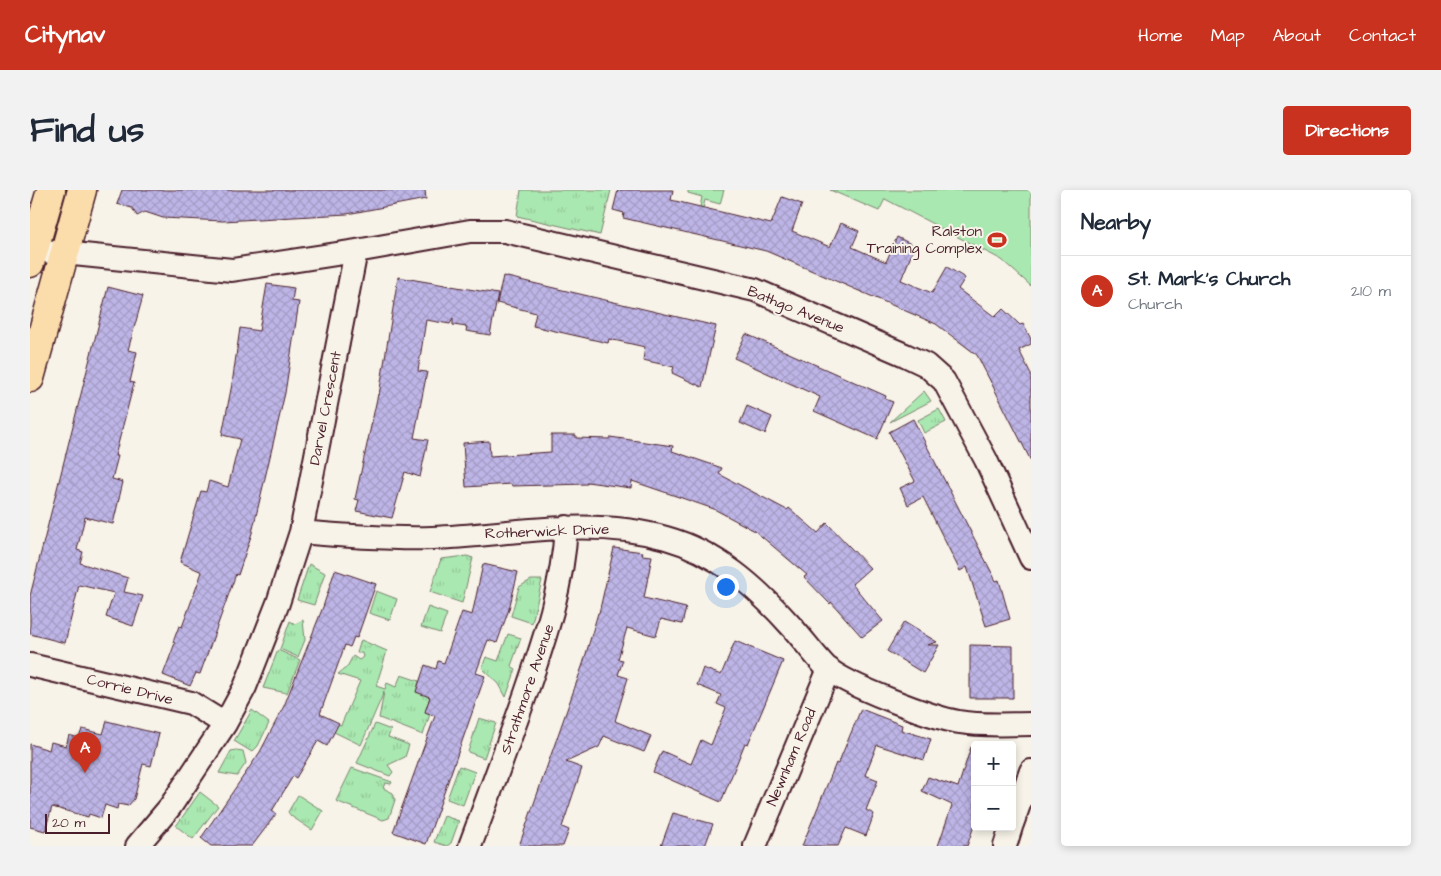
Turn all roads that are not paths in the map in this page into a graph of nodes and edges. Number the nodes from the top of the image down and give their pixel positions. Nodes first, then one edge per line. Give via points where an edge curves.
1 (51, 190) edge
2 (82, 190) edge
3 (356, 251) junction
4 (64, 253) junction
5 (32, 256) edge
6 (30, 378) edge
7 (566, 527) junction
8 (301, 532) junction
9 (1031, 558) edge
10 (30, 665) edge
11 (829, 669) junction
12 (225, 724) junction
13 (1031, 724) edge
14 (1031, 770) edge
15 (1016, 814) edge
16 (1010, 831) edge
17 (138, 846) edge
18 (470, 846) edge
19 (755, 846) edge
20 (1005, 846) edge

1 - 5 main road
2 - 4 main road
3 - 4 street via 232,270
3 - 8 street, Darvel Crescent
3 - 9 street, Bathgo Avenue via 470,230 505,231 755,290 905,355 926,365 944,381 986,460
4 - 5 street
4 - 6 main road
7 - 8 street, Rotherwick Drive via 432,538
7 - 11 street, Rotherwick Drive via 633,530 667,538 700,551 732,569 759,591
7 - 18 street, Strathmore Avenue via 561,577 553,613
8 - 12 street, Darvel Crescent via 255,662
10 - 12 street, Corrie Drive via 191,703
11 - 13 street, Rotherwick Drive via 879,695 960,722
11 - 19 street, Newnham Road
12 - 17 street, Darvel Crescent via 180,793
14 - 15 street
16 - 20 street

